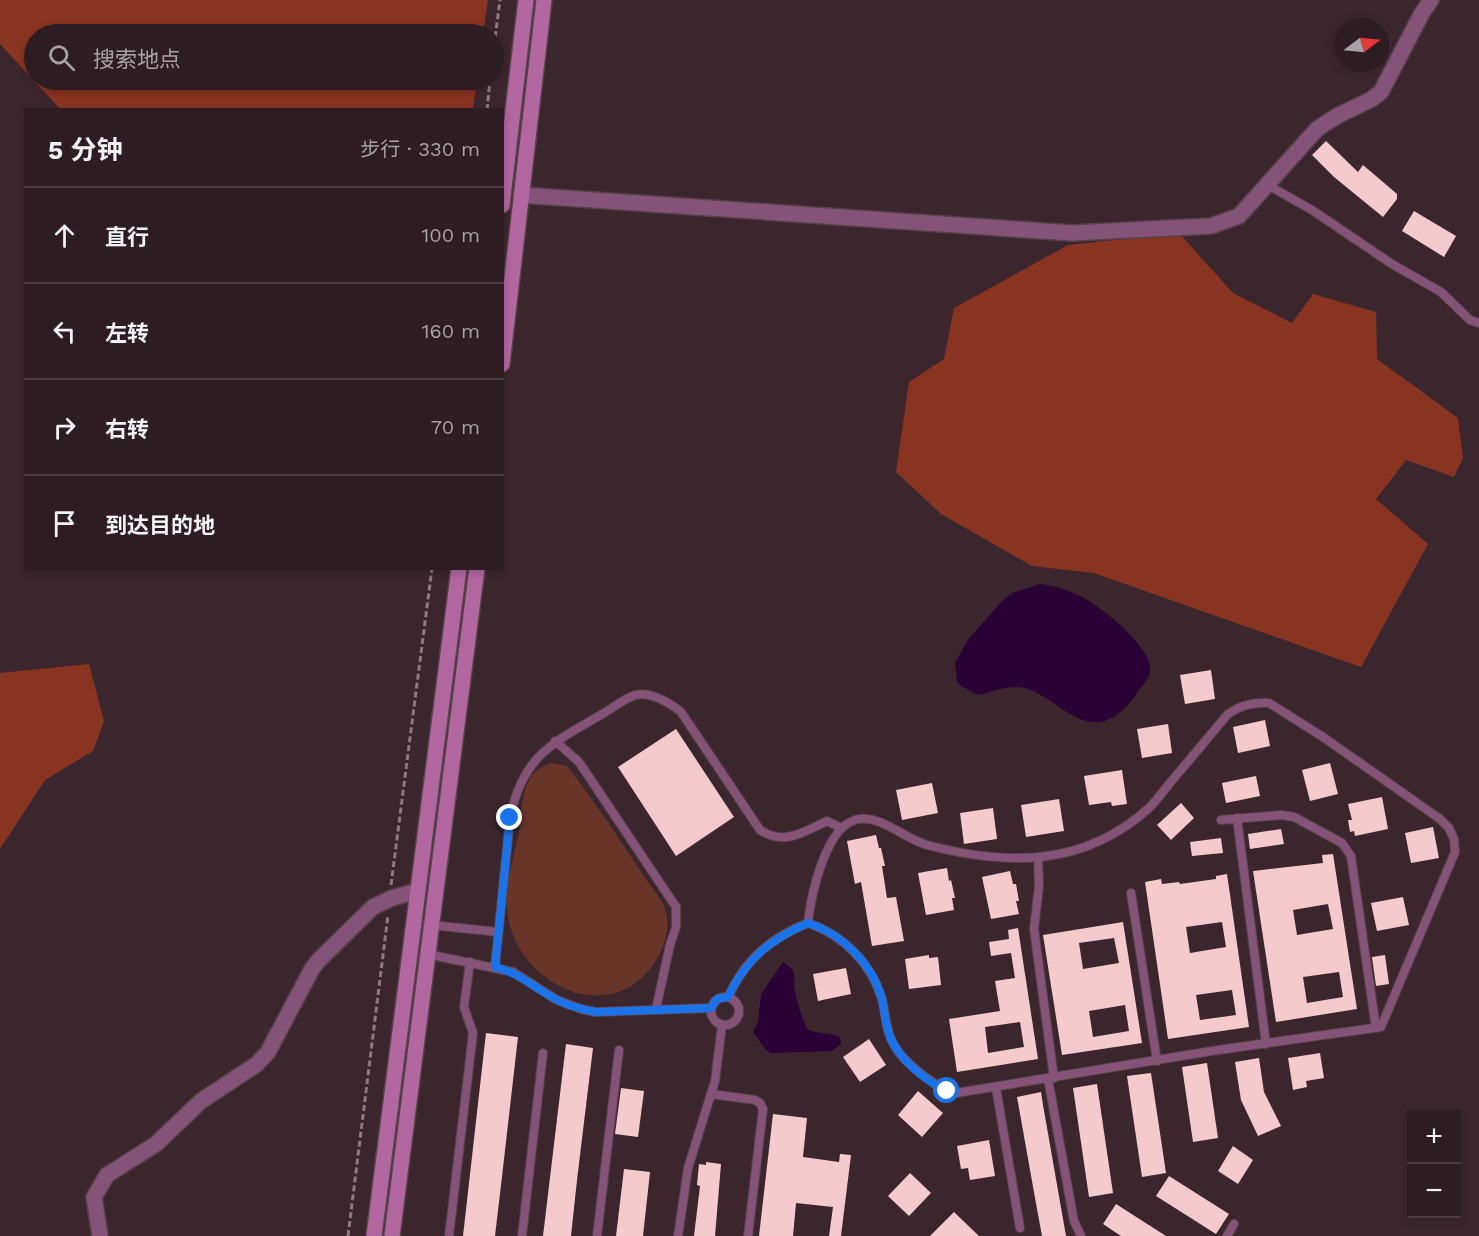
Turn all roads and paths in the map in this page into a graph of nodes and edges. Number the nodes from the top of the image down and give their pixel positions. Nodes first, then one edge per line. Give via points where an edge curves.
1 (500, 0) edge
2 (526, 0) edge
3 (544, 0) edge
4 (1431, 0) edge
5 (497, 24) edge
6 (489, 90) edge
7 (486, 108) edge
8 (1266, 184) junction
9 (504, 188) edge
10 (521, 195) junction
11 (1479, 323) edge
12 (504, 346) edge
13 (459, 570) edge
14 (477, 570) edge
15 (555, 741) junction
16 (1237, 818) junction
17 (1221, 820) dead end
18 (842, 828) junction
19 (1038, 857) junction
20 (417, 891) junction
21 (1131, 893) dead end
22 (808, 923) junction
23 (431, 925) junction
24 (498, 932) junction
25 (427, 954) junction
26 (470, 962) junction
27 (495, 967) junction
28 (728, 997) junction
29 (711, 1008) junction
30 (656, 1009) junction
31 (722, 1025) junction
32 (1376, 1028) junction
33 (1266, 1044) junction
34 (619, 1050) dead end
35 (543, 1053) dead end
36 (1157, 1061) junction
37 (1051, 1079) junction
38 (996, 1088) junction
39 (711, 1094) junction
40 (1234, 1224) dead end
41 (1020, 1227) dead end
42 (100, 1236) edge
43 (375, 1236) edge
44 (392, 1236) edge
45 (449, 1236) edge
46 (522, 1236) edge
47 (597, 1236) edge
48 (678, 1236) edge
49 (748, 1236) edge
50 (1081, 1236) edge
51 (1227, 1236) edge

1 - 5 path
2 - 9 main road
3 - 10 main road
4 - 8 street via 1381,92 1317,129
6 - 7 path
8 - 10 street via 1239,216 1217,224 1072,233
8 - 11 lane via 1441,292 1470,320
10 - 12 main road
13 - 20 main road
14 - 23 main road
15 - 18 lane via 636,695 653,697 681,712 760,830 782,838 827,821
15 - 24 lane via 529,768 514,796
15 - 30 lane via 579,762 676,907 676,927
16 - 17 lane
16 - 32 lane via 1294,818 1347,848
16 - 33 lane
18 - 19 lane via 852,821 876,820 921,844 958,853 1004,859
18 - 22 lane via 819,872
19 - 32 lane via 1086,846 1121,829 1156,800 1228,714 1249,704 1269,703 1440,819 1454,839 1455,852 1438,895 1381,1028
19 - 37 lane via 1034,929
20 - 42 street via 373,907 318,961 268,1052 257,1064 201,1101 156,1144 104,1179 94,1197
20 - 43 main road
21 - 36 lane
22 - 28 lane via 760,950 742,971
22 - 38 lane via 840,939 864,964 882,1000 891,1040 908,1063 947,1091
23 - 24 lane
23 - 25 main road
24 - 27 lane
25 - 26 lane
25 - 44 main road
26 - 27 lane
26 - 45 lane via 464,1007 473,1033
27 - 30 lane via 513,972 557,1000 581,1009
28 - 29 lane via 717,999
28 - 31 lane via 737,1004 738,1015 732,1023
29 - 30 lane
29 - 31 lane via 713,1019
31 - 39 lane
32 - 33 lane
33 - 36 lane
34 - 47 lane
35 - 46 lane
36 - 37 lane
37 - 38 lane
37 - 50 lane via 1074,1221
38 - 41 lane
39 - 48 lane via 688,1168
39 - 49 lane via 755,1100 763,1109
40 - 51 lane

